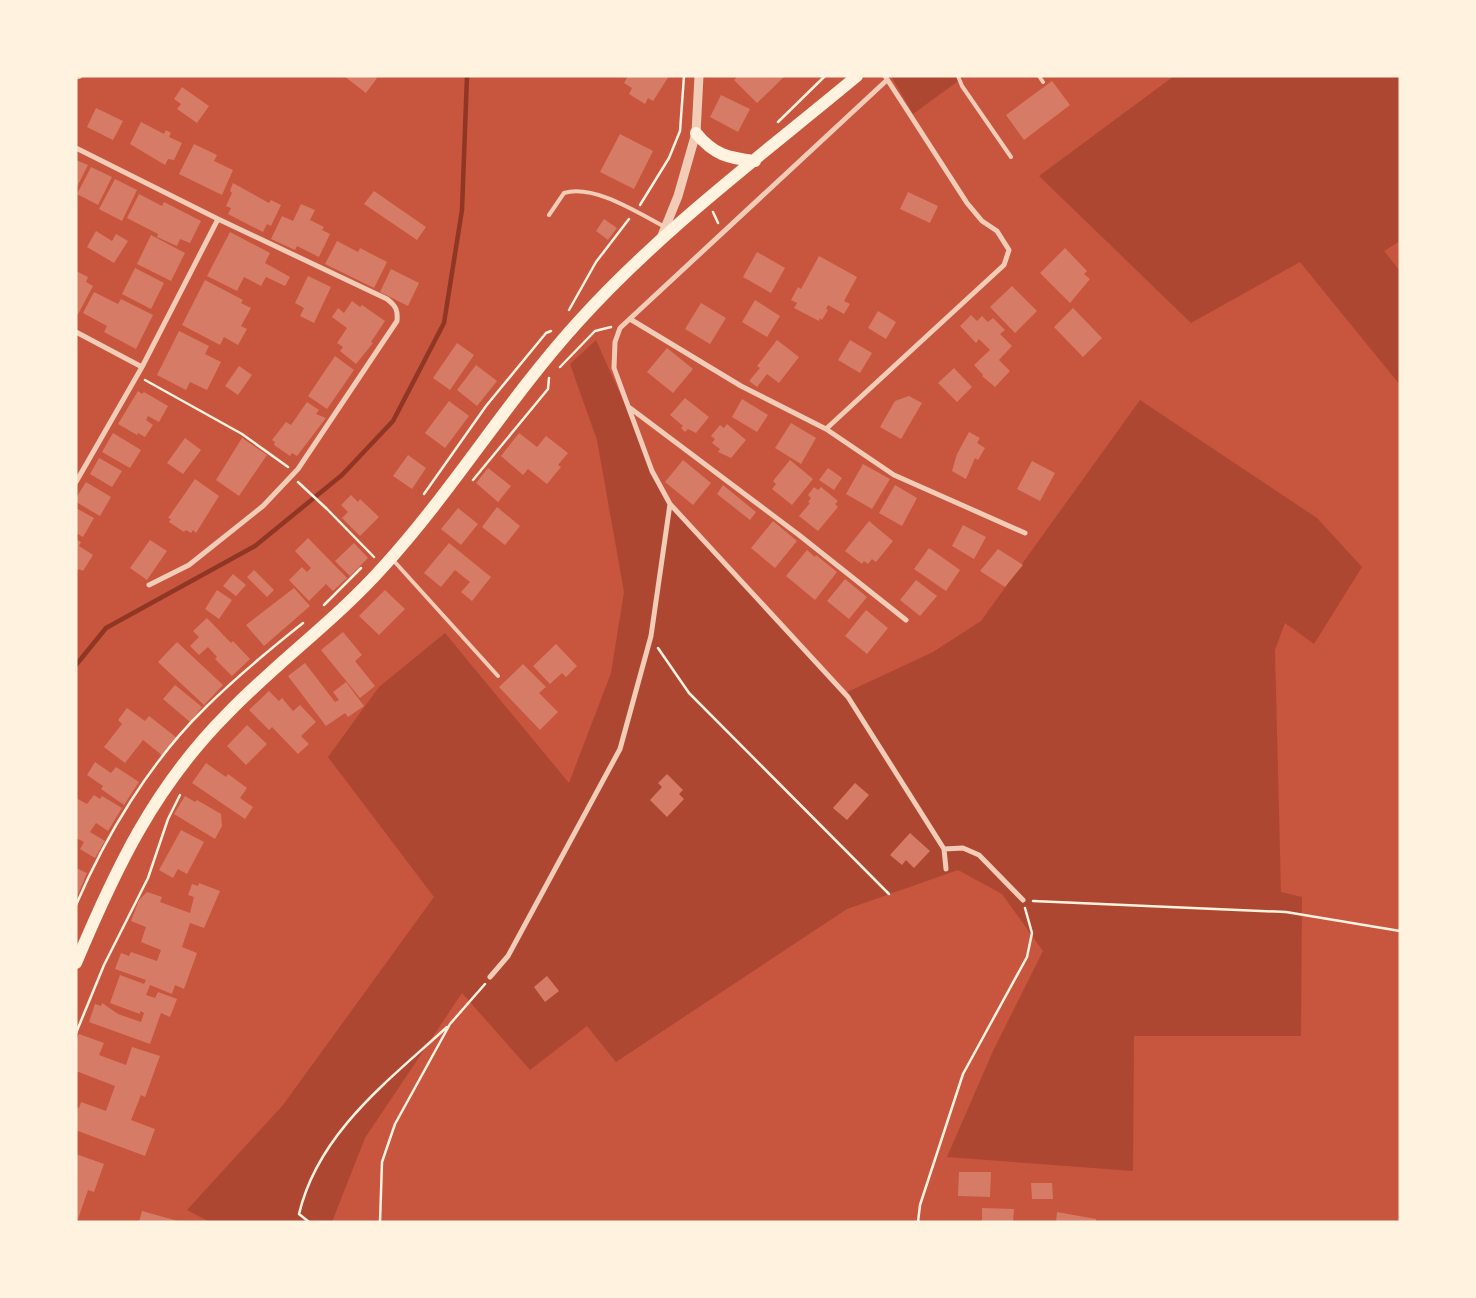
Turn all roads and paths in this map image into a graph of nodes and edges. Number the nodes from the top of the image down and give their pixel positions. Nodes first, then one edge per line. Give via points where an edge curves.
1 (684, 76) edge
2 (699, 76) edge
3 (825, 76) edge
4 (857, 76) edge
5 (958, 76) edge
6 (1039, 76) edge
7 (886, 78) edge
8 (1043, 82) dead end
9 (696, 132) junction
10 (783, 138) junction
11 (76, 148) edge
12 (1011, 157) dead end
13 (755, 161) junction
14 (707, 199) junction
15 (635, 212) junction
16 (549, 215) dead end
17 (218, 219) junction
18 (666, 227) junction
19 (723, 233) junction
20 (659, 243) junction
21 (565, 316) dead end
22 (630, 318) junction
23 (555, 327) dead end
24 (620, 328) junction
25 (76, 332) edge
26 (142, 367) junction
27 (138, 376) junction
28 (629, 408) junction
29 (826, 429) junction
30 (293, 474) junction
31 (76, 482) edge
32 (467, 488) dead end
33 (424, 494) dead end
34 (670, 504) junction
35 (1025, 533) dead end
36 (379, 548) dead end
37 (372, 557) junction
38 (388, 563) junction
39 (364, 565) dead end
40 (149, 585) dead end
41 (318, 610) dead end
42 (906, 620) dead end
43 (304, 622) dead end
44 (651, 636) junction
45 (498, 676) dead end
46 (181, 792) dead end
47 (944, 850) junction
48 (946, 869) dead end
49 (889, 894) dead end
50 (1023, 900) junction
51 (76, 905) edge
52 (1400, 931) edge
53 (76, 963) edge
54 (490, 977) joint
55 (450, 1024) junction
56 (76, 1034) edge
57 (309, 1222) edge
58 (380, 1222) edge
59 (918, 1222) edge

1 - 15 path via 680,131 669,158
2 - 9 street
3 - 10 path via 778,121
4 - 10 main road
5 - 12 lane
6 - 8 lane
7 - 19 street
7 - 29 street via 967,203 982,222 997,232 1009,250 1004,265
9 - 13 main road via 723,156
9 - 18 street
10 - 13 main road
11 - 17 street
13 - 14 main road
14 - 19 path
14 - 20 main road
15 - 16 lane via 587,192 571,191 564,193
15 - 18 lane
15 - 21 path via 596,262
17 - 26 street
17 - 30 street via 388,299 398,312 397,321
18 - 20 street
19 - 22 street
20 - 38 main road via 560,342
22 - 24 street
22 - 29 street via 741,386
23 - 33 path via 546,333 486,406
24 - 28 street via 614,342 614,368
24 - 32 path via 608,326 595,331 549,378 548,389
25 - 26 street
26 - 27 street
27 - 30 path via 242,434
27 - 31 street
28 - 34 street via 652,471
28 - 42 street
29 - 35 street via 894,475
30 - 37 path
30 - 40 street via 263,506 196,560
34 - 44 street
34 - 47 street via 848,697
36 - 37 path
37 - 38 path
38 - 45 lane
38 - 53 main road via 335,616 227,713 177,770 127,849
39 - 41 path
43 - 51 path via 253,662 180,735 142,784
44 - 49 path via 689,693
44 - 54 street via 620,749 508,956
46 - 56 path via 148,878 104,965
47 - 48 street
47 - 50 street via 963,848 979,854
50 - 52 path via 1286,912
50 - 59 path via 1032,933 1028,957 963,1074 920,1205
54 - 55 path
55 - 57 path via 349,1119 320,1158 299,1214
55 - 58 path via 394,1124 382,1162

